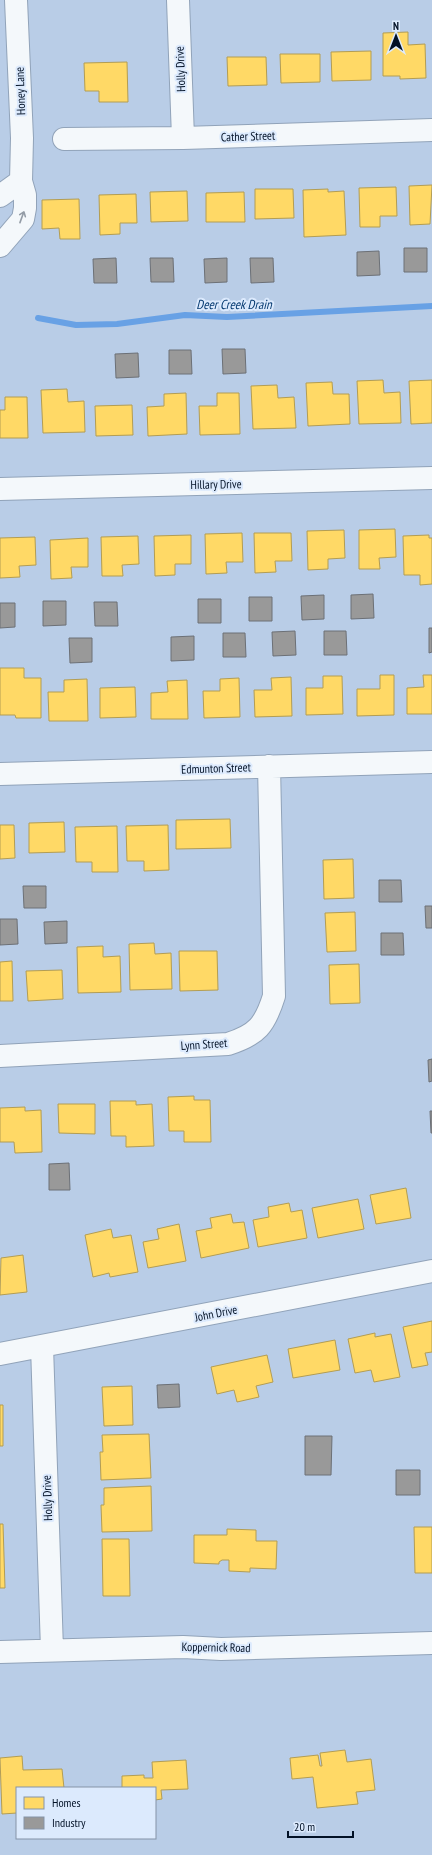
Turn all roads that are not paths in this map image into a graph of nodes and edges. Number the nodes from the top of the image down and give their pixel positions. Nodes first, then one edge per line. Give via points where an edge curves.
1 (16, 0) edge
2 (178, 0) edge
3 (432, 130) edge
4 (183, 138) junction
5 (64, 139) dead end
6 (21, 181) junction
7 (0, 196) edge
8 (0, 246) edge
9 (432, 478) edge
10 (0, 489) edge
11 (432, 762) edge
12 (269, 766) junction
13 (0, 774) edge
14 (0, 1056) edge
15 (432, 1271) edge
16 (42, 1346) junction
17 (0, 1354) edge
18 (432, 1643) edge
19 (52, 1650) junction
20 (0, 1652) edge

1 - 6 street, Honey Lane via 22,138
2 - 4 street, Holly Drive
3 - 4 street, Cather Street
4 - 5 street, Cather Street
6 - 7 street
8 -> 6 street, Honey Lane via 24,219 25,196
9 - 10 street, Hillary Drive
11 - 12 street, Edmunton Street
12 - 13 street, Edmunton Street
12 - 14 street, Lynn Street via 274,996 264,1022 254,1033 245,1039 228,1044
15 - 16 street, John Drive
16 - 17 street, John Drive
16 - 19 street, Holly Drive
18 - 19 street, Koppernick Road via 220,1649 183,1647
19 - 20 street, Koppernick Road

